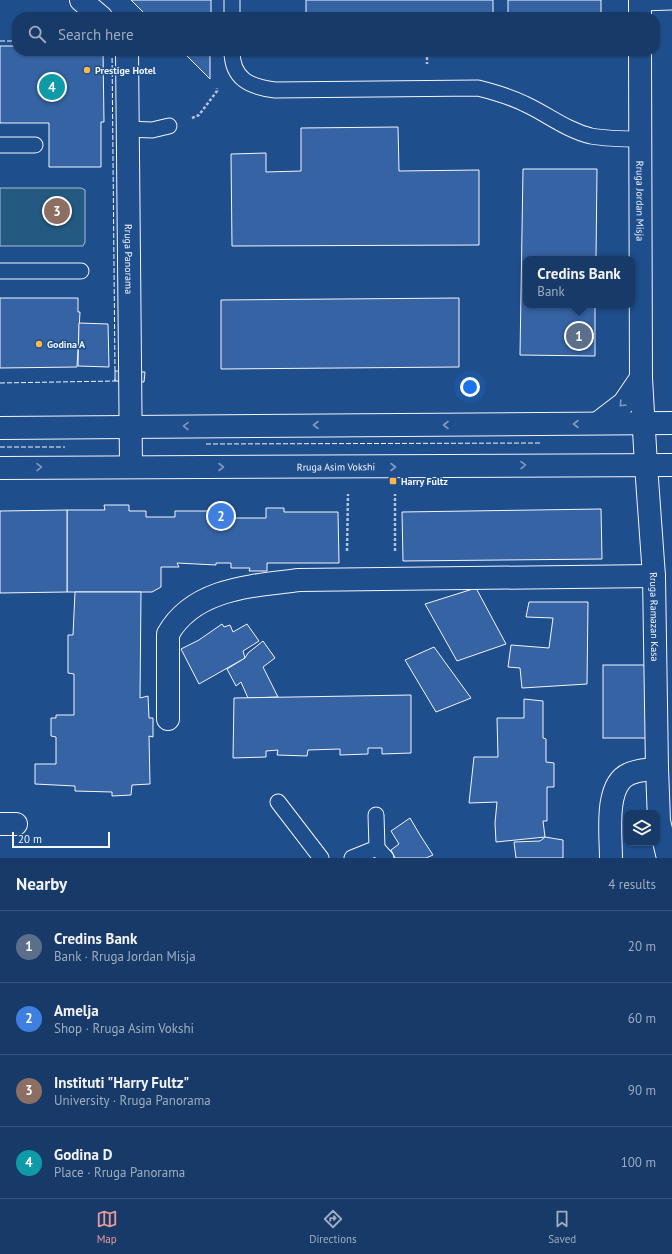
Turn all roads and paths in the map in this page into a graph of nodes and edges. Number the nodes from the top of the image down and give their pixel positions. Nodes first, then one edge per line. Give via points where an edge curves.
1 (81, 0) edge
2 (232, 0) edge
3 (672, 2) edge
4 (640, 7) edge
5 (95, 12) edge
6 (232, 12) edge
7 (127, 56) edge
8 (233, 56) edge
9 (640, 56) edge
10 (217, 84) dead end
11 (169, 126) joint
12 (127, 129) junction
13 (641, 139) junction
14 (0, 145) edge
15 (35, 145) dead end
16 (0, 271) edge
17 (81, 271) dead end
18 (641, 378) junction
19 (598, 423) junction
20 (643, 423) junction
21 (672, 423) edge
22 (130, 426) junction
23 (0, 428) edge
24 (646, 465) junction
25 (672, 465) edge
26 (131, 466) junction
27 (0, 468) edge
28 (348, 489) dead end
29 (395, 489) dead end
30 (395, 579) junction
31 (347, 580) junction
32 (660, 586) edge
33 (168, 719) dead end
34 (657, 768) junction
35 (278, 802) dead end
36 (376, 815) dead end
37 (381, 853) edge
38 (321, 858) edge
39 (352, 858) edge
40 (611, 858) edge
41 (668, 858) edge

1 - 5 street
2 - 6 lane
3 - 4 lane
7 - 12 street, Rruga Panorama
8 - 13 lane via 235,71 245,82 258,88 478,88 526,104 556,123 590,136
9 - 13 street, Rruga Jordan Misja
10 - 11 path via 217,91 199,115
11 - 12 lane via 152,130
12 - 22 street, Rruga Panorama
13 - 18 street, Rruga Jordan Misja
14 - 15 lane
16 - 17 lane
18 -> 19 street via 624,403
18 - 20 street, Rruga Jordan Misja
19 - 20 street
19 -> 22 street
20 - 21 street
20 - 24 street, Rruga Ramazan Kasa
22 - 23 street
22 - 26 street, Rruga Panorama
24 - 25 street, Rruga Asim Vokshi
26 -> 24 street, Rruga Asim Vokshi
24 - 32 street, Rruga Ramazan Kasa
27 -> 26 street, Rruga Asim Vokshi
28 - 31 path
29 - 30 path
30 - 31 street
30 - 32 street
31 - 33 street via 299,580 257,585 224,592 186,610 174,622 168,634
32 - 34 street, Rruga Ramazan Kasa
34 - 40 street via 629,774 616,786 610,808
34 - 41 street, Rruga Ramazan Kasa via 659,821
35 - 38 lane
36 - 37 lane
37 - 39 lane

